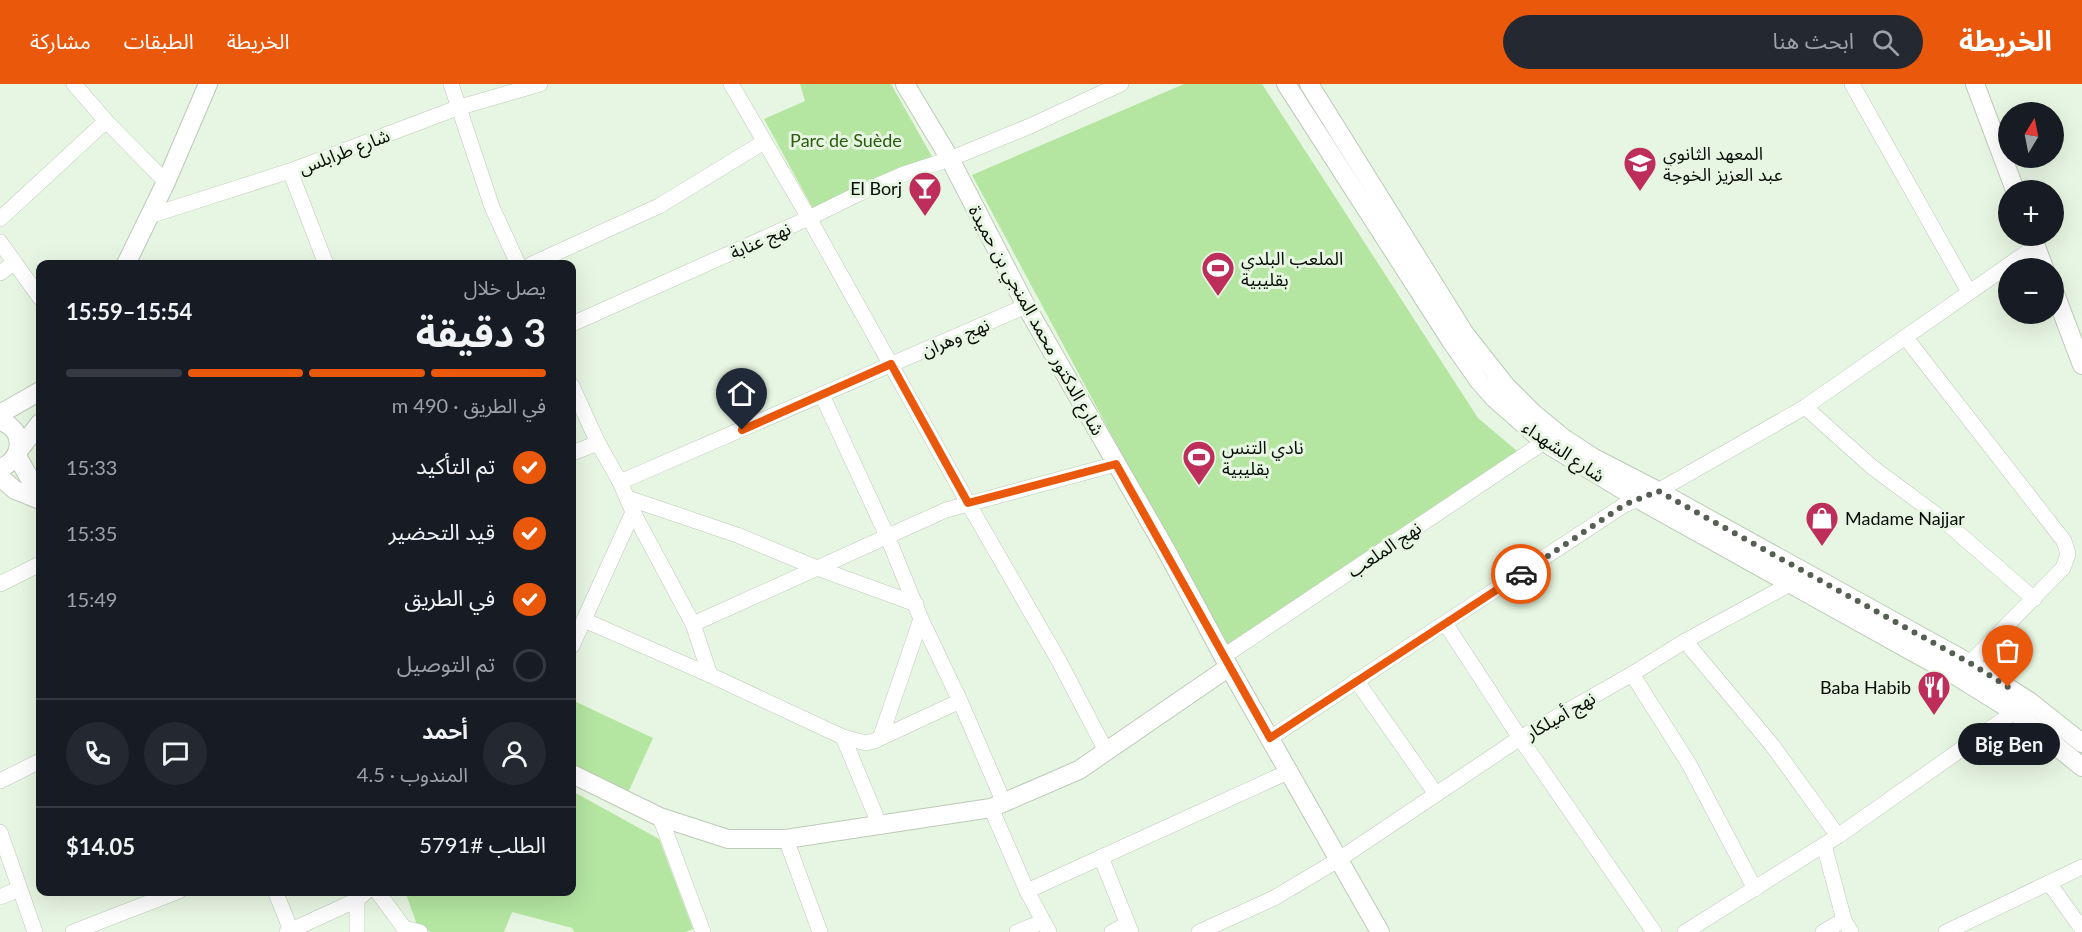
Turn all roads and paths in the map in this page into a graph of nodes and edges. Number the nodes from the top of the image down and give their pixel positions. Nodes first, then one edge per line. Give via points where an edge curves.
1 (74, 84) edge
2 (208, 84) edge
3 (451, 84) edge
4 (540, 84) edge
5 (731, 84) edge
6 (905, 84) edge
7 (1121, 84) edge
8 (1286, 84) edge
9 (1309, 84) edge
10 (1852, 84) edge
11 (1976, 84) edge
12 (457, 108) junction
13 (106, 121) junction
14 (764, 142) junction
15 (950, 159) junction
16 (290, 171) junction
17 (2011, 180) edge
18 (166, 182) junction
19 (148, 216) junction
20 (809, 218) junction
21 (0, 219) edge
22 (0, 242) edge
23 (2028, 246) edge
24 (128, 260) edge
25 (321, 260) edge
26 (516, 260) edge
27 (541, 260) edge
28 (14, 263) junction
29 (0, 273) edge
30 (1969, 292) junction
31 (36, 293) edge
32 (1026, 306) junction
33 (2064, 317) edge
34 (576, 322) edge
35 (1906, 338) junction
36 (891, 364) junction
37 (2082, 365) edge
38 (1500, 392) junction
39 (36, 393) edge
40 (576, 395) edge
41 (822, 395) junction
42 (1805, 407) junction
43 (0, 414) edge
44 (0, 421) edge
45 (36, 428) edge
46 (1544, 442) junction
47 (598, 443) junction
48 (576, 451) edge
49 (18, 453) junction
50 (1116, 464) junction
51 (0, 468) edge
52 (0, 477) edge
53 (620, 482) junction
54 (36, 491) edge
55 (1658, 491) junction
56 (36, 498) edge
57 (1638, 499) junction
58 (968, 503) junction
59 (631, 505) junction
60 (888, 538) junction
61 (36, 566) edge
62 (817, 568) junction
63 (0, 584) edge
64 (1790, 584) junction
65 (2034, 599) junction
66 (918, 612) junction
67 (584, 620) junction
68 (1445, 623) junction
69 (693, 624) junction
70 (576, 635) edge
71 (1685, 641) junction
72 (1227, 662) junction
73 (1964, 670) junction
74 (1632, 674) junction
75 (710, 675) junction
76 (1356, 680) junction
77 (960, 701) junction
78 (2022, 707) junction
79 (881, 736) junction
80 (843, 737) junction
81 (1270, 738) junction
82 (1520, 738) junction
83 (2082, 743) edge
84 (1106, 751) junction
85 (36, 763) edge
86 (2082, 767) edge
87 (1290, 771) junction
88 (576, 776) edge
89 (0, 781) edge
90 (1436, 794) junction
91 (998, 805) junction
92 (660, 817) junction
93 (880, 826) junction
94 (0, 832) edge
95 (1838, 836) junction
96 (786, 839) junction
97 (1824, 845) junction
98 (1101, 857) junction
99 (1338, 860) junction
100 (2082, 867) edge
101 (2049, 883) junction
102 (19, 889) junction
103 (1755, 889) junction
104 (1027, 891) junction
105 (166, 896) edge
106 (277, 896) edge
107 (362, 896) edge
108 (381, 896) edge
109 (0, 897) edge
110 (1847, 926) edge
111 (1045, 927) edge
112 (1129, 928) edge
113 (2082, 929) edge
114 (405, 930) edge
115 (289, 931) edge
116 (35, 932) edge
117 (73, 932) edge
118 (357, 932) edge
119 (420, 932) edge
120 (703, 932) edge
121 (820, 932) edge
122 (1017, 932) edge
123 (1112, 932) edge
124 (1199, 932) edge
125 (1380, 932) edge
126 (1654, 932) edge
127 (1685, 932) edge
128 (1823, 932) edge
129 (1946, 932) edge

1 - 13 street
2 - 18 street
3 - 12 street
4 - 12 street, شارع طرابلس
5 - 14 street
6 - 15 street, شارع الدكتور محمد المنجي بن حميدة
7 - 15 street, نهج عنابة
8 - 38 street, شارع الشهداء via 1451,341 1479,381
9 - 38 street, شارع الشهداء
10 - 30 street
11 - 17 street
12 - 16 street, شارع طرابلس
12 - 26 street via 492,207
13 - 18 street
13 - 21 street
14 - 20 street
14 - 27 street via 659,206
15 - 20 street, نهج عنابة via 904,174
15 - 32 street, شارع الدكتور محمد المنجي بن حميدة
16 - 19 street, شارع طرابلس
16 - 25 street
18 - 19 street
19 - 24 street
20 - 34 street, نهج عنابة
20 - 36 street
22 - 28 street
23 - 30 street
28 - 29 street
28 - 31 street
30 - 35 street
32 - 36 street, نهج وهران
32 - 50 street, شارع الدكتور محمد المنجي بن حميدة
33 - 37 street
35 - 42 street
35 - 65 street via 2064,541 2067,561
36 - 41 street, نهج وهران
36 - 58 street
38 - 46 street, شارع الشهداء
38 - 55 street, شارع الشهداء via 1594,458
39 - 43 street
40 - 47 street
41 - 53 street, نهج وهران
41 - 60 street
42 - 55 street
42 - 65 street
44 - 49 street via 16,432
45 - 49 street
46 - 57 street, شارع الشهداء
46 - 72 street, نهج الملعب
47 - 48 street
47 - 53 street
49 - 51 street
49 - 54 street
50 - 58 street
50 - 72 street, شارع الدكتور محمد المنجي بن حميدة
52 - 56 street via 15,490
53 - 59 street
55 - 57 street
55 - 73 street, شارع الشهداء
57 - 64 street, شارع الشهداء
57 - 68 street
58 - 60 street
58 - 84 street
59 - 62 street via 737,534
59 - 67 street
59 - 69 street
60 - 62 street
60 - 66 street
61 - 63 street
62 - 66 street
62 - 69 street
64 - 71 street, نهج أميلكار
64 - 73 street, شارع الشهداء
65 - 73 street
66 - 77 street
66 - 79 street
67 - 70 street
67 - 75 street
68 - 76 street
68 - 82 street
69 - 75 street
71 - 74 street, نهج أميلكار
71 - 95 street via 1772,745
72 - 81 street, شارع الدكتور محمد المنجي بن حميدة
72 - 84 street
73 - 78 street, شارع الشهداء
74 - 82 street, نهج أميلكار
74 - 103 street via 1689,764
75 - 80 street
76 - 81 street
76 - 90 street
77 - 79 street
77 - 91 street
78 - 83 street, شارع الشهداء
78 - 86 street, شارع الشهداء
78 - 95 street
79 - 80 street via 866,743
80 - 93 street
81 - 87 street, شارع الدكتور محمد المنجي بن حميدة
82 - 90 street, نهج أميلكار
82 - 126 street
84 - 91 street via 1079,770
85 - 89 street
87 - 98 street
87 - 99 street, شارع الدكتور محمد المنجي بن حميدة
88 - 92 street
90 - 99 street, نهج أميلكار
91 - 93 street
91 - 104 street
92 - 96 street via 728,839
92 - 120 street
93 - 96 street
94 - 102 street
95 - 97 street
96 - 121 street
97 - 103 street
97 - 110 street
98 - 104 street
98 - 112 street
99 - 124 street, نهج أميلكار via 1274,898
99 - 125 street, شارع الدكتور محمد المنجي بن حميدة
100 - 101 street
101 - 113 street
101 - 129 street
102 - 109 street
102 - 116 street
103 - 127 street
104 - 111 street
105 - 117 street
106 - 115 street
107 - 115 street
107 - 118 street
108 - 114 street
110 - 128 street
111 - 122 street
112 - 123 street
114 - 119 street

